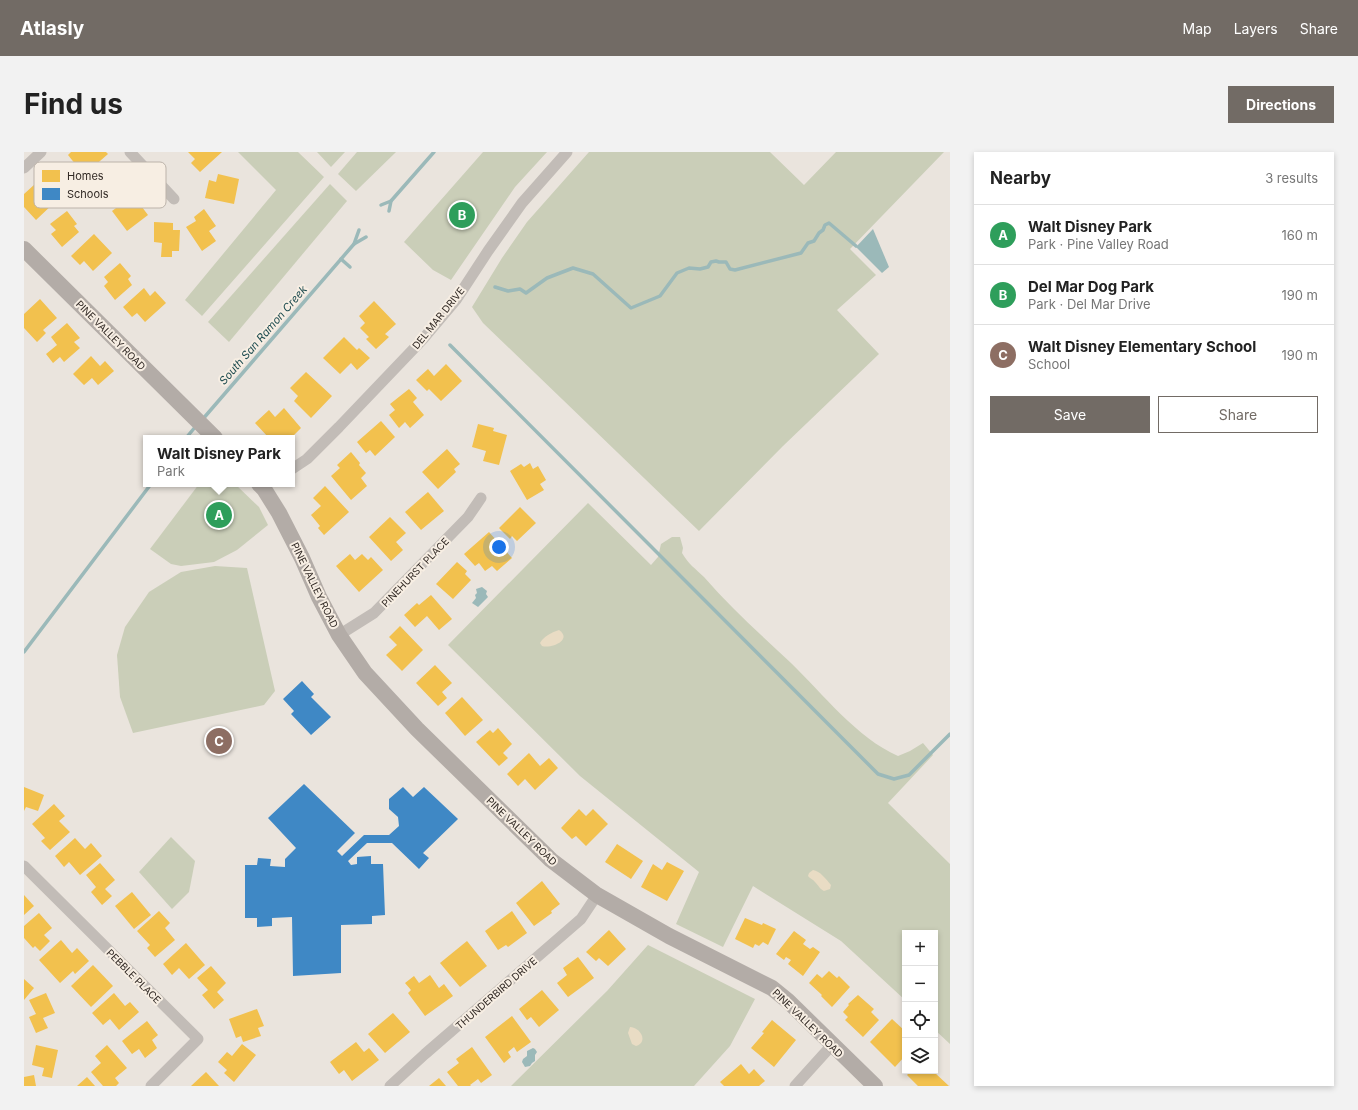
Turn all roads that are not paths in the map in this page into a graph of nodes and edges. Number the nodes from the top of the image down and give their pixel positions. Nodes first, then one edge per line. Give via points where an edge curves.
1 (41, 152) edge
2 (130, 152) edge
3 (567, 152) edge
4 (139, 162) edge
5 (24, 168) edge
6 (166, 190) edge
7 (174, 199) dead end
8 (24, 249) edge
9 (212, 435) edge
10 (295, 467) edge
11 (266, 487) edge
12 (481, 498) dead end
13 (339, 635) junction
14 (24, 866) edge
15 (597, 895) junction
16 (832, 1045) junction
17 (152, 1086) edge
18 (390, 1086) edge
19 (795, 1086) edge
20 (875, 1086) edge

1 - 5 street
2 - 4 street
3 - 10 street, DEL MAR DRIVE via 522,203 456,300 423,339 307,459
6 - 7 street
8 - 9 street, PINE VALLEY ROAD
11 - 13 street, PINE VALLEY ROAD
12 - 13 street, PINEHURST PLACE via 468,517 374,614
13 - 15 street, PINE VALLEY ROAD via 365,673 417,729 551,860
14 - 17 street, PEBBLE PLACE via 198,1039
15 - 16 street, PINE VALLEY ROAD via 669,936 772,988
15 - 18 street, THUNDERBIRD DRIVE via 581,920
16 - 19 street
16 - 20 street, PINE VALLEY ROAD

